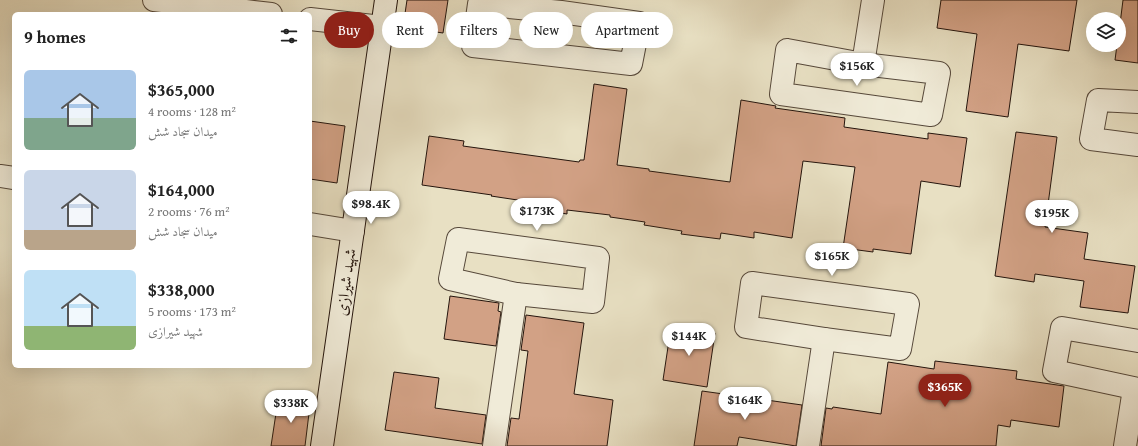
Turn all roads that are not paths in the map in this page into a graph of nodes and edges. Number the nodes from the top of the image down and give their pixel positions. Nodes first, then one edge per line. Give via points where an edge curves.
1 (154, 0) edge
2 (386, 0) edge
3 (873, 0) edge
4 (562, 6) edge
5 (254, 12) edge
6 (384, 12) edge
7 (312, 19) edge
8 (382, 27) joint
9 (863, 64) junction
10 (1138, 102) edge
11 (1138, 145) edge
12 (0, 176) edge
13 (12, 178) edge
14 (312, 224) edge
15 (353, 231) junction
16 (516, 294) junction
17 (824, 339) junction
18 (1138, 341) edge
19 (1136, 389) edge
20 (322, 446) edge
21 (494, 446) edge
22 (808, 446) edge
23 (1125, 446) edge

1 - 5 street
2 - 6 street, شهید شیرازی
3 - 9 street
4 - 4 street via 639,23 631,64 473,46 479,4
7 - 8 street
8 - 15 street, شهید شیرازی
9 - 9 street via 939,73 931,115 781,94 787,50
10 - 11 street via 1098,100 1091,139
12 - 13 street
14 - 15 street
15 - 20 street, شهید شیرازی
16 - 16 street via 593,302 598,258 458,239 450,279
16 - 21 street
17 - 17 street via 900,349 908,304 752,283 746,327
17 - 22 street
18 - 19 street via 1062,328 1054,371
19 - 23 street

